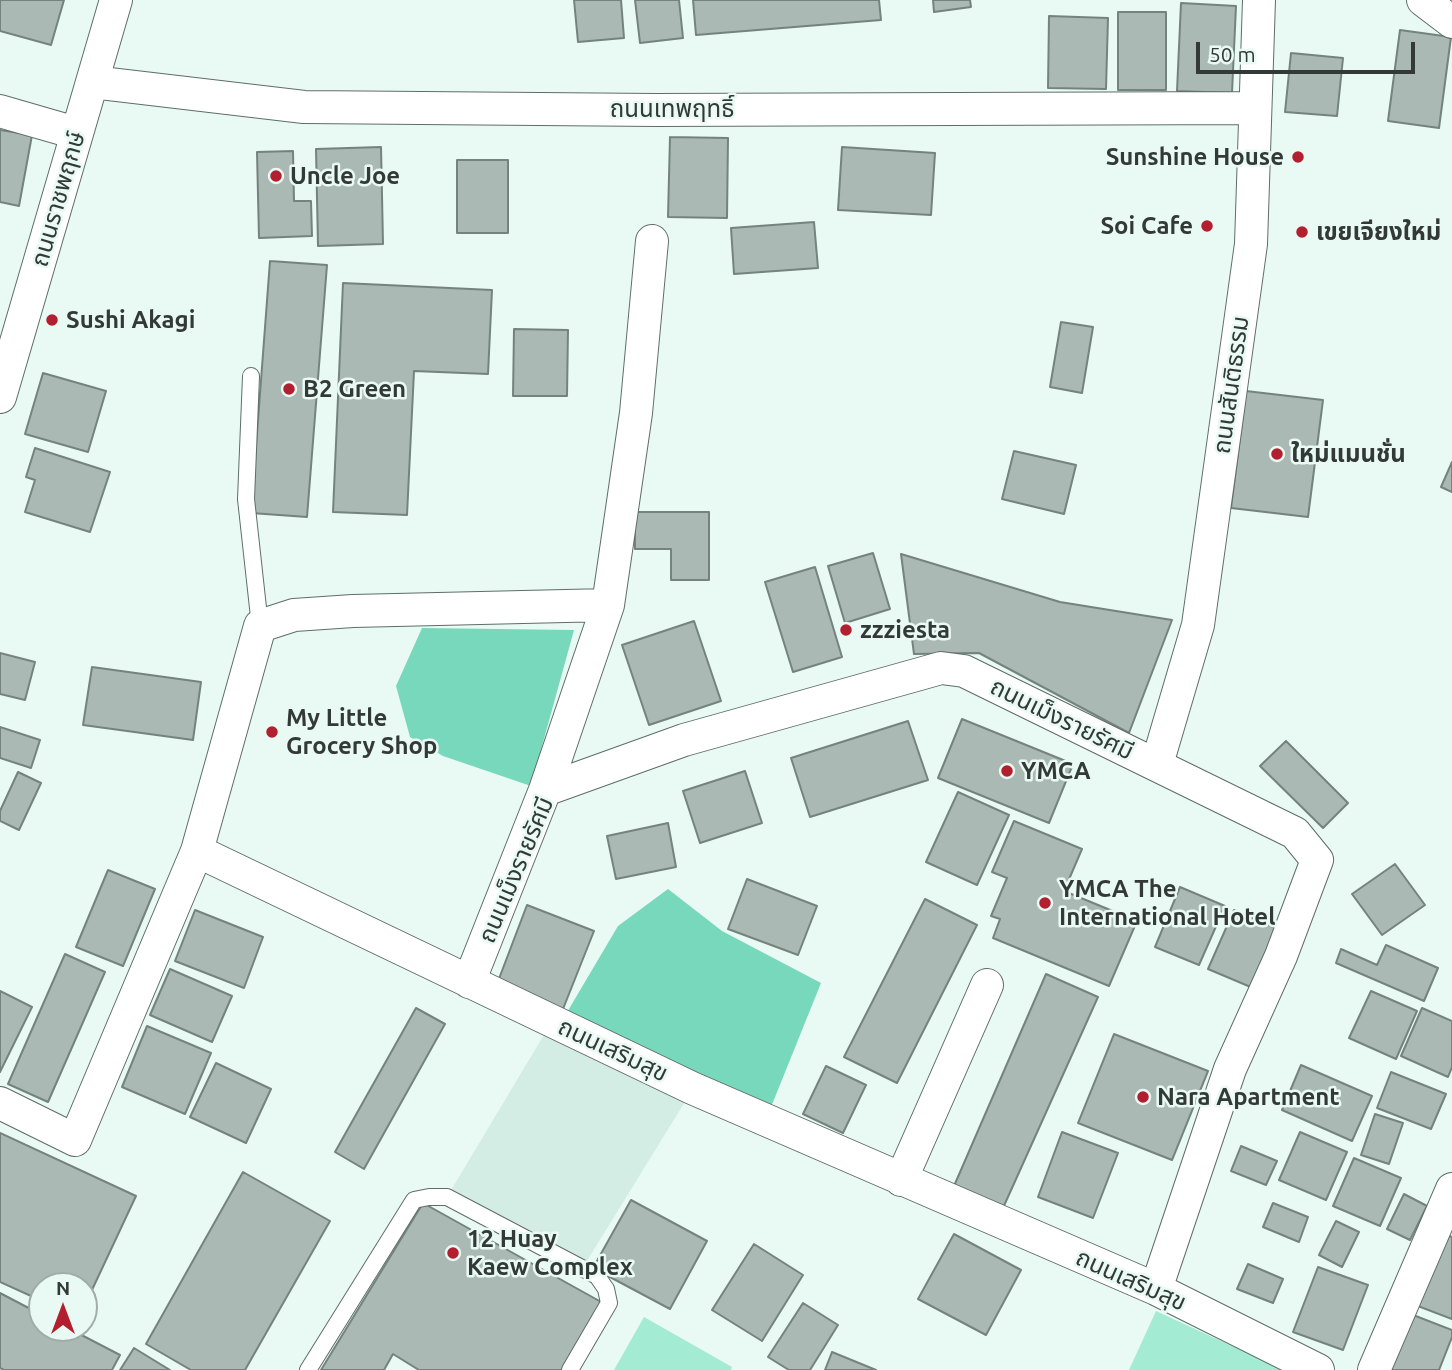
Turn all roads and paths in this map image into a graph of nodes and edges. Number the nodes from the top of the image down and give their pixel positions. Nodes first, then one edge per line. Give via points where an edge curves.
1 (116, 0) edge
2 (1259, 0) edge
3 (1423, 0) edge
4 (1452, 22) edge
5 (92, 82) junction
6 (1255, 108) junction
7 (0, 111) edge
8 (76, 133) junction
9 (652, 241) dead end
10 (251, 376) dead end
11 (0, 397) edge
12 (608, 605) junction
13 (260, 626) junction
14 (1157, 764) junction
15 (545, 790) junction
16 (197, 851) junction
17 (469, 982) junction
18 (987, 985) dead end
19 (0, 1103) edge
20 (901, 1180) junction
21 (1452, 1189) edge
22 (1156, 1289) junction
23 (308, 1370) edge
24 (570, 1370) edge
25 (1318, 1370) edge
26 (1374, 1370) edge

1 - 5 street, ถนนราชพฤกษ์
2 - 6 street, ถนนสันติธรรม
3 - 4 street
5 - 6 street, ถนนเทพฤทธิ์ via 304,107
5 - 8 street, ถนนราชพฤกษ์
6 - 14 street, ถนนสันติธรรม via 1251,244 1198,625
7 - 8 street
8 - 11 street, ถนนราชพฤกษ์
9 - 12 street via 636,413
10 - 13 lane via 246,499
12 - 13 street via 353,611 294,615
12 - 15 street
13 - 16 street
14 - 15 street, ถนนเม็งรายรัศมี via 964,671 941,668 684,740
14 - 22 street, ถนนเม็งรายรัศมี via 1295,833 1317,860 1281,956 1230,1069
15 - 17 street, ถนนเม็งรายรัศมี
16 - 17 street, ถนนเสริมสุข
16 - 19 street via 75,1140
17 - 20 street, ถนนเสริมสุข
18 - 20 street
20 - 22 street, ถนนเสริมสุข
21 - 26 street
22 - 25 street, ถนนเสริมสุข
23 - 24 lane via 414,1200 429,1197 447,1197 597,1276 609,1303

